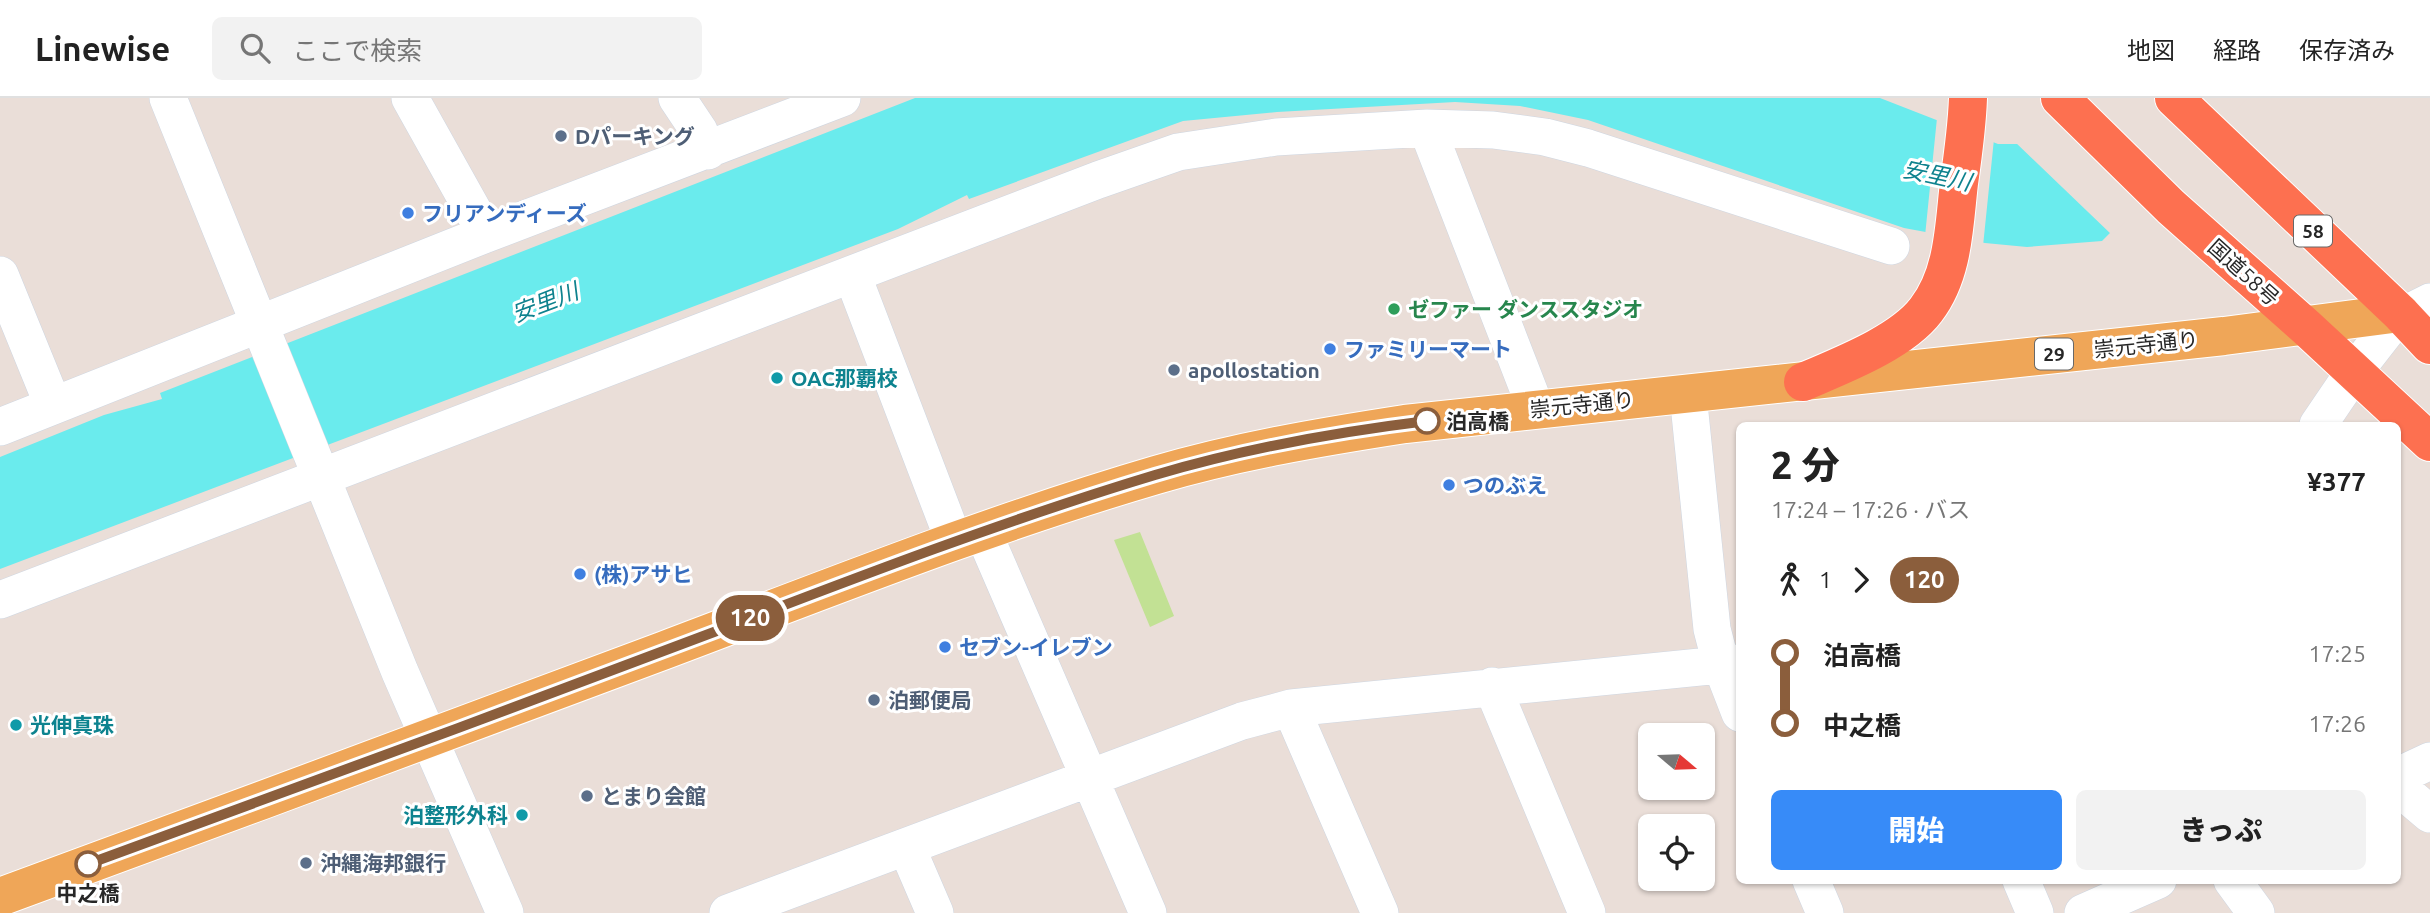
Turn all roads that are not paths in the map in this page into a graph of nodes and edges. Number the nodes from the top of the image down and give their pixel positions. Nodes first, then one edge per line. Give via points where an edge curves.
1 (168, 98) edge
2 (410, 98) edge
3 (677, 98) edge
4 (842, 98) edge
5 (2060, 98) edge
6 (2174, 98) edge
7 (1968, 103) edge
8 (1427, 128) junction
9 (708, 150) junction
10 (486, 234) junction
11 (1891, 246) dead end
12 (852, 274) junction
13 (0, 275) edge
14 (2415, 307) edge
15 (2306, 327) junction
16 (265, 335) junction
17 (2430, 345) edge
18 (2354, 372) junction
19 (1803, 382) junction
20 (1688, 394) junction
21 (53, 405) junction
22 (1536, 409) junction
23 (2320, 422) edge
24 (0, 427) edge
25 (2430, 442) edge
26 (316, 466) junction
27 (968, 537) junction
28 (0, 600) edge
29 (1730, 663) edge
30 (1492, 686) junction
31 (1736, 693) edge
32 (1291, 708) junction
33 (429, 740) junction
34 (2430, 761) edge
35 (2401, 775) edge
36 (1089, 777) junction
37 (2401, 790) edge
38 (2430, 814) edge
39 (907, 848) junction
40 (1813, 884) edge
41 (2023, 884) edge
42 (2149, 884) edge
43 (2235, 884) edge
44 (0, 897) edge
45 (505, 913) edge
46 (728, 913) edge
47 (936, 913) edge
48 (1148, 913) edge
49 (1380, 913) edge
50 (1587, 913) edge
51 (1825, 913) edge
52 (2035, 913) edge
53 (2083, 913) edge
54 (2256, 913) edge

1 - 16 street
2 - 10 street
3 - 9 street
4 - 9 street
5 - 15 highway, 国道58号 via 2171,207
6 - 14 highway, 58 via 2226,149
7 - 19 highway via 1951,250 1937,292 1925,312 1900,333 1851,362
8 - 11 street via 1493,130 1577,145
8 - 12 street via 1276,137 1178,152
8 - 22 street
9 - 10 street
10 - 16 street
12 - 26 street
12 - 27 street
13 - 21 street
14 - 15 main road, 崇元寺通り / 29
14 - 17 highway, 58
14 - 18 street
15 - 18 highway, 国道58号
15 - 19 main road, 崇元寺通り / 29
16 - 21 street
16 - 26 street
18 - 23 street
18 - 25 highway, 国道58号
19 - 20 main road, 崇元寺通り / 29
20 - 22 main road, 崇元寺通り / 29
20 - 29 street via 1712,629
21 - 24 street
22 - 27 main road, 崇元寺通り / 29 via 1405,424 1228,456 1158,474
26 - 28 street
26 - 33 street
27 - 33 main road, 崇元寺通り / 29
27 - 36 street
29 - 30 street
29 - 31 street
30 - 32 street
30 - 50 street
32 - 36 street via 1242,721
32 - 49 street
33 - 44 main road, 崇元寺通り / 29
33 - 45 street
34 - 35 street
36 - 39 street
36 - 48 street
37 - 38 street
39 - 46 street
39 - 47 street
40 - 51 street
41 - 52 street
42 - 53 street
43 - 54 street

